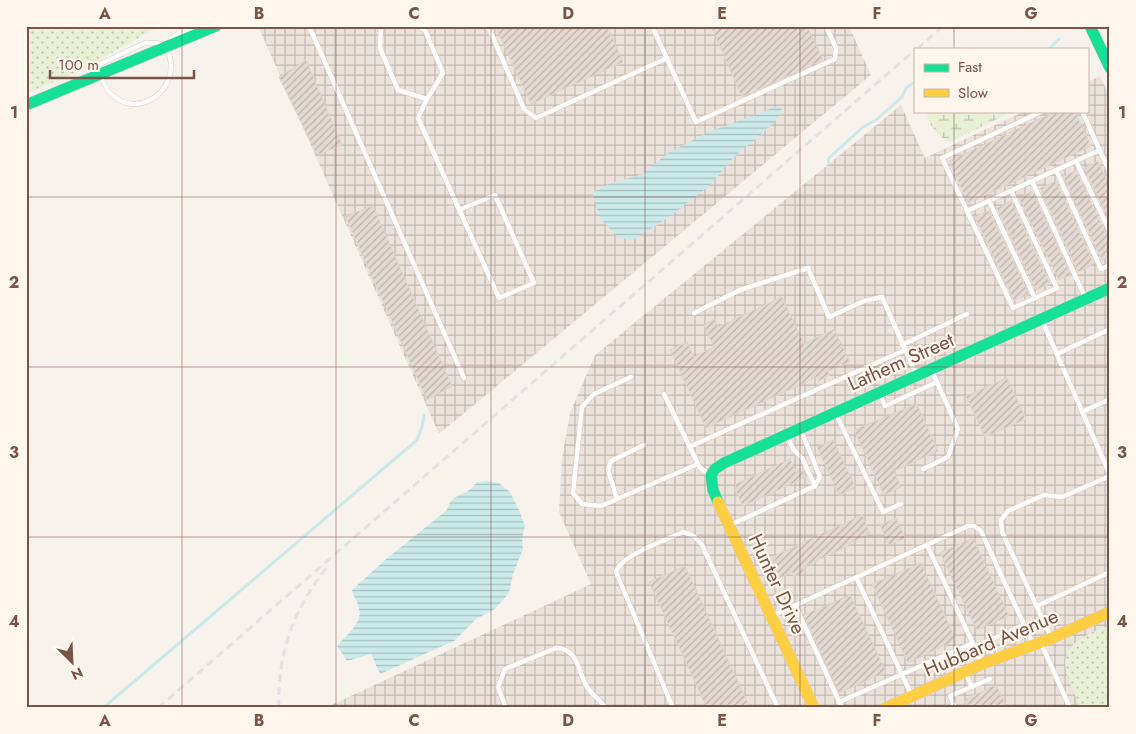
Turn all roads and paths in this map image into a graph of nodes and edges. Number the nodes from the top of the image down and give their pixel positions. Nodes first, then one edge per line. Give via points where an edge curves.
1 (193, 26) edge
2 (216, 26) edge
3 (309, 26) edge
4 (381, 26) edge
5 (418, 26) edge
6 (488, 26) edge
7 (652, 26) edge
8 (826, 26) edge
9 (1090, 26) edge
10 (1108, 26) edge
11 (1110, 30) edge
12 (166, 46) junction
13 (667, 58) junction
14 (1110, 68) edge
15 (100, 74) junction
16 (427, 99) junction
17 (26, 105) edge
18 (1041, 112) edge
19 (1082, 112) edge
20 (1100, 150) junction
21 (1076, 161) junction
22 (1056, 170) junction
23 (1110, 173) edge
24 (1032, 181) junction
25 (1011, 191) junction
26 (989, 201) junction
27 (459, 210) junction
28 (967, 211) junction
29 (1110, 232) edge
30 (1110, 265) edge
31 (1110, 288) edge
32 (1035, 298) junction
33 (1085, 299) junction
34 (694, 313) dead end
35 (967, 314) dead end
36 (1041, 319) junction
37 (1110, 329) edge
38 (904, 348) junction
39 (1057, 354) junction
40 (931, 370) junction
41 (917, 376) junction
42 (631, 377) dead end
43 (464, 378) dead end
44 (937, 382) junction
45 (880, 393) junction
46 (664, 394) dead end
47 (1110, 400) edge
48 (1082, 412) junction
49 (836, 413) junction
50 (800, 429) junction
51 (787, 435) junction
52 (644, 445) dead end
53 (689, 447) junction
54 (698, 464) junction
55 (923, 469) dead end
56 (711, 475) junction
57 (1110, 475) edge
58 (814, 486) junction
59 (617, 499) junction
60 (901, 504) dead end
61 (729, 525) junction
62 (927, 545) junction
63 (1110, 572) edge
64 (856, 577) junction
65 (795, 605) junction
66 (1036, 606) junction
67 (1110, 612) edge
68 (770, 616) junction
69 (1024, 625) junction
70 (1042, 642) junction
71 (973, 645) junction
72 (982, 664) junction
73 (965, 672) junction
74 (902, 674) junction
75 (990, 679) dead end
76 (972, 687) junction
77 (1110, 692) edge
78 (912, 696) junction
79 (839, 702) junction
80 (506, 708) edge
81 (605, 708) edge
82 (673, 708) edge
83 (778, 708) edge
84 (814, 708) edge
85 (842, 708) edge
86 (886, 708) edge
87 (955, 708) edge
88 (1070, 708) edge
89 (1099, 708) edge

1 - 12 street
2 - 12 street
3 - 43 lane
4 - 16 lane via 380,48 398,90
5 - 16 lane via 425,30 443,73
6 - 13 lane via 524,109 536,118
7 - 13 lane
8 - 13 lane via 836,48 835,60 696,122
9 - 14 street
10 - 11 path
12 - 15 street
12 - 15 lane via 170,77 163,91 149,101 130,104 119,100 110,94
15 - 17 street
16 - 27 lane via 418,118
18 - 28 lane via 942,158
19 - 20 lane
20 - 21 lane
20 - 23 lane
21 - 22 lane
21 - 29 lane
22 - 24 lane
22 - 30 lane via 1101,269
24 - 25 lane
24 - 33 lane
25 - 26 lane
25 - 32 lane via 1057,288
26 - 28 lane
26 - 32 lane
27 - 27 lane via 499,298 534,282 495,195
28 - 32 lane via 1013,308
31 - 33 street, Lathem Street
33 - 36 street, Lathem Street
34 - 38 lane via 740,290 808,268 829,317 864,301 882,297
35 - 38 lane
36 - 39 lane
36 - 40 street, Lathem Street
37 - 39 lane
38 - 41 lane
38 - 53 lane
39 - 48 lane
40 - 41 street, Lathem Street
40 - 44 lane
41 - 45 street, Lathem Street
42 - 59 lane via 594,394 582,407 575,465 573,493 582,504 601,506
44 - 45 lane via 885,406
44 - 55 lane via 958,429 948,457
45 - 49 street, Lathem Street
46 - 53 lane
47 - 48 lane
48 - 57 lane
49 - 50 street, Lathem Street
49 - 60 lane via 883,512
50 - 51 street, Lathem Street
50 - 58 lane via 820,477
51 - 56 street, Lathem Street via 724,463
51 - 58 lane
52 - 59 lane via 611,461 608,470
53 - 54 lane
54 - 56 lane
54 - 59 lane
56 - 61 street, Hunter Drive via 713,490
57 - 66 lane via 1062,497 1044,495 1008,511 1001,520 1002,532
58 - 61 lane
61 - 68 street, Hunter Drive
62 - 64 lane
62 - 69 lane via 968,526 981,531
62 - 71 lane
63 - 66 lane
64 - 65 lane
64 - 74 lane
65 - 68 lane
65 - 79 lane
66 - 70 lane
67 - 70 street, Hubbard Avenue
68 - 84 street, Hunter Drive
69 - 70 lane
69 - 71 lane
70 - 72 street, Hubbard Avenue
70 - 88 lane
71 - 72 lane
71 - 74 lane
72 - 73 street, Hubbard Avenue
73 - 76 lane
73 - 78 street, Hubbard Avenue
74 - 78 lane
74 - 79 lane
75 - 76 lane
76 - 87 lane via 950,696
77 - 89 path via 1103,696
78 - 86 street, Hubbard Avenue
79 - 85 lane
80 - 81 lane via 498,687 505,669 556,648 564,648 572,654 586,686
82 - 83 lane via 616,572 627,559 683,532 696,537 702,545

